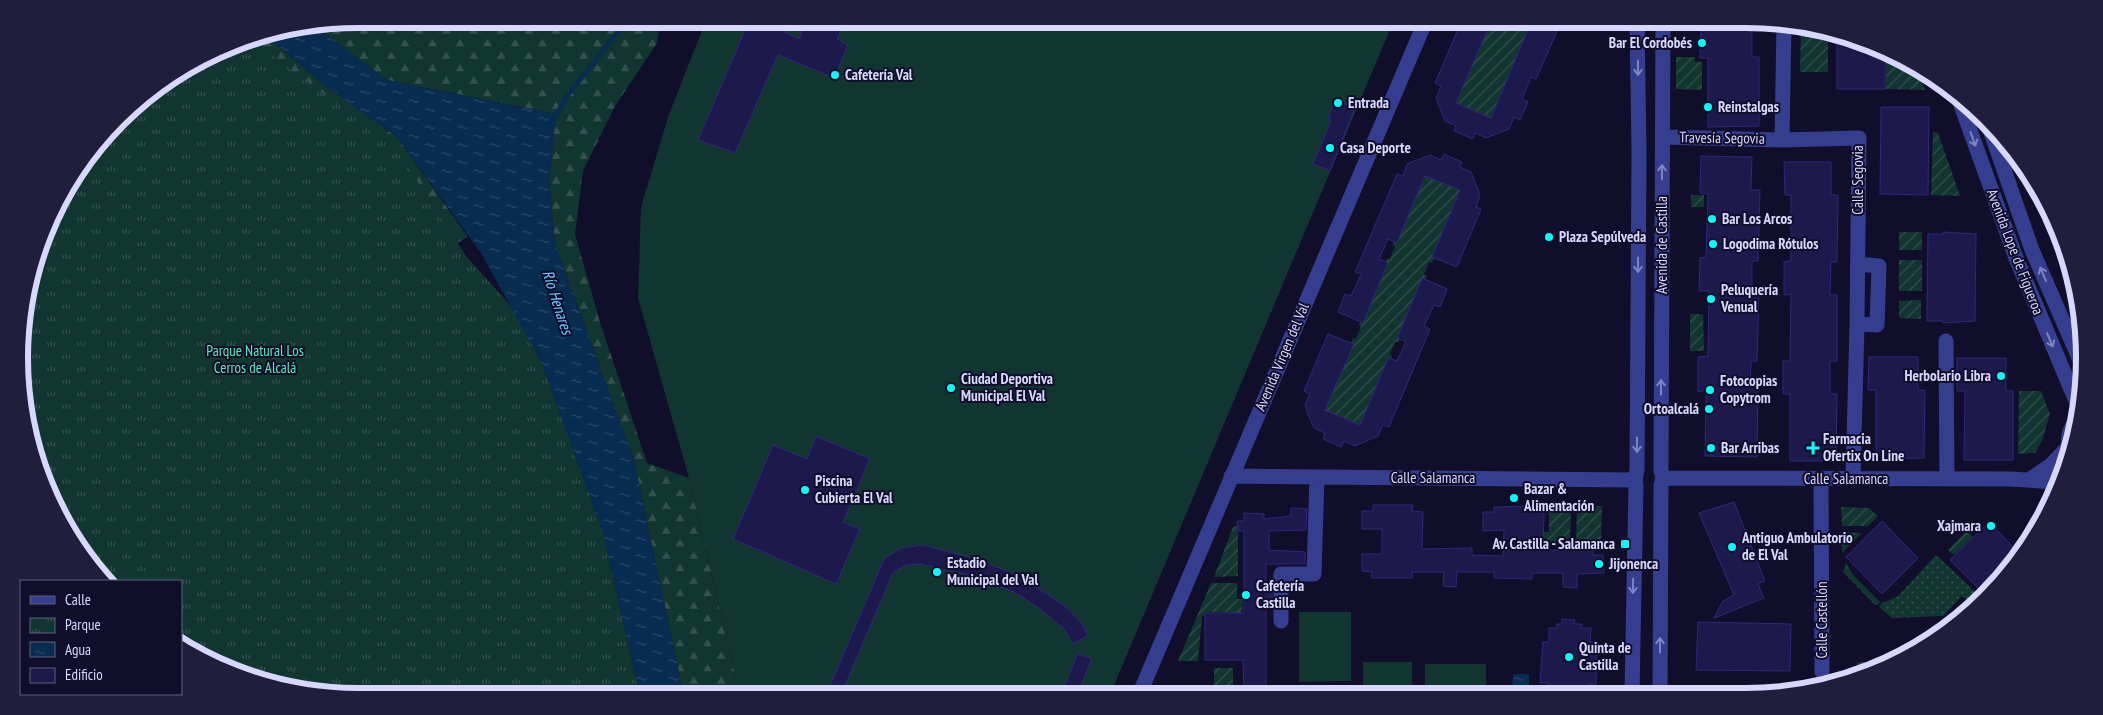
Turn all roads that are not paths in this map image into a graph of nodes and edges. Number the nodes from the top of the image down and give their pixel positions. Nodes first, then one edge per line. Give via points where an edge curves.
1 (1423, 28) edge
2 (1637, 28) edge
3 (1663, 28) edge
4 (1784, 30) edge
5 (1962, 108) edge
6 (1663, 137) junction
7 (1993, 139) edge
8 (1782, 140) junction
9 (1858, 264) junction
10 (1858, 324) junction
11 (1946, 342) dead end
12 (2076, 350) edge
13 (2074, 395) edge
14 (2060, 458) edge
15 (1232, 476) junction
16 (1317, 477) junction
17 (1636, 478) junction
18 (1661, 478) junction
19 (1853, 478) junction
20 (1821, 479) junction
21 (1947, 479) junction
22 (2029, 480) junction
23 (2051, 482) edge
24 (1281, 622) dead end
25 (1822, 672) dead end
26 (1142, 688) edge
27 (1632, 688) edge
28 (1660, 688) edge

1 - 15 street, Avenida Virgen del Val
2 -> 17 street, Avenida de Castilla
3 - 6 street, Avenida de Castilla
4 - 8 street
5 -> 13 street, Avenida Lope de Figueroa via 2016,258
6 - 8 street, Travesía Segovia
18 -> 6 street, Avenida de Castilla
12 -> 7 street, Avenida Lope de Figueroa via 2032,250
8 - 9 street, Calle Segovia via 1859,138
9 - 10 street, Calle Segovia
9 - 10 street via 1879,266 1877,325
10 - 19 street, Calle Segovia
11 - 21 street
14 - 22 street
15 - 16 street, Calle Salamanca
15 - 26 street, Avenida Virgen del Val
16 - 17 street, Calle Salamanca
16 - 24 street via 1314,574 1282,574
17 - 18 street via 1642,466 1650,464
17 - 18 street via 1641,491 1648,492 1656,490
17 -> 27 street, Avenida de Castilla
18 - 20 street, Calle Salamanca
28 -> 18 street, Avenida de Castilla
19 - 20 street, Calle Salamanca
19 - 21 street, Calle Salamanca
20 - 25 street, Calle Castellón
21 - 22 street, Calle Salamanca
22 - 23 street, Calle Salamanca

